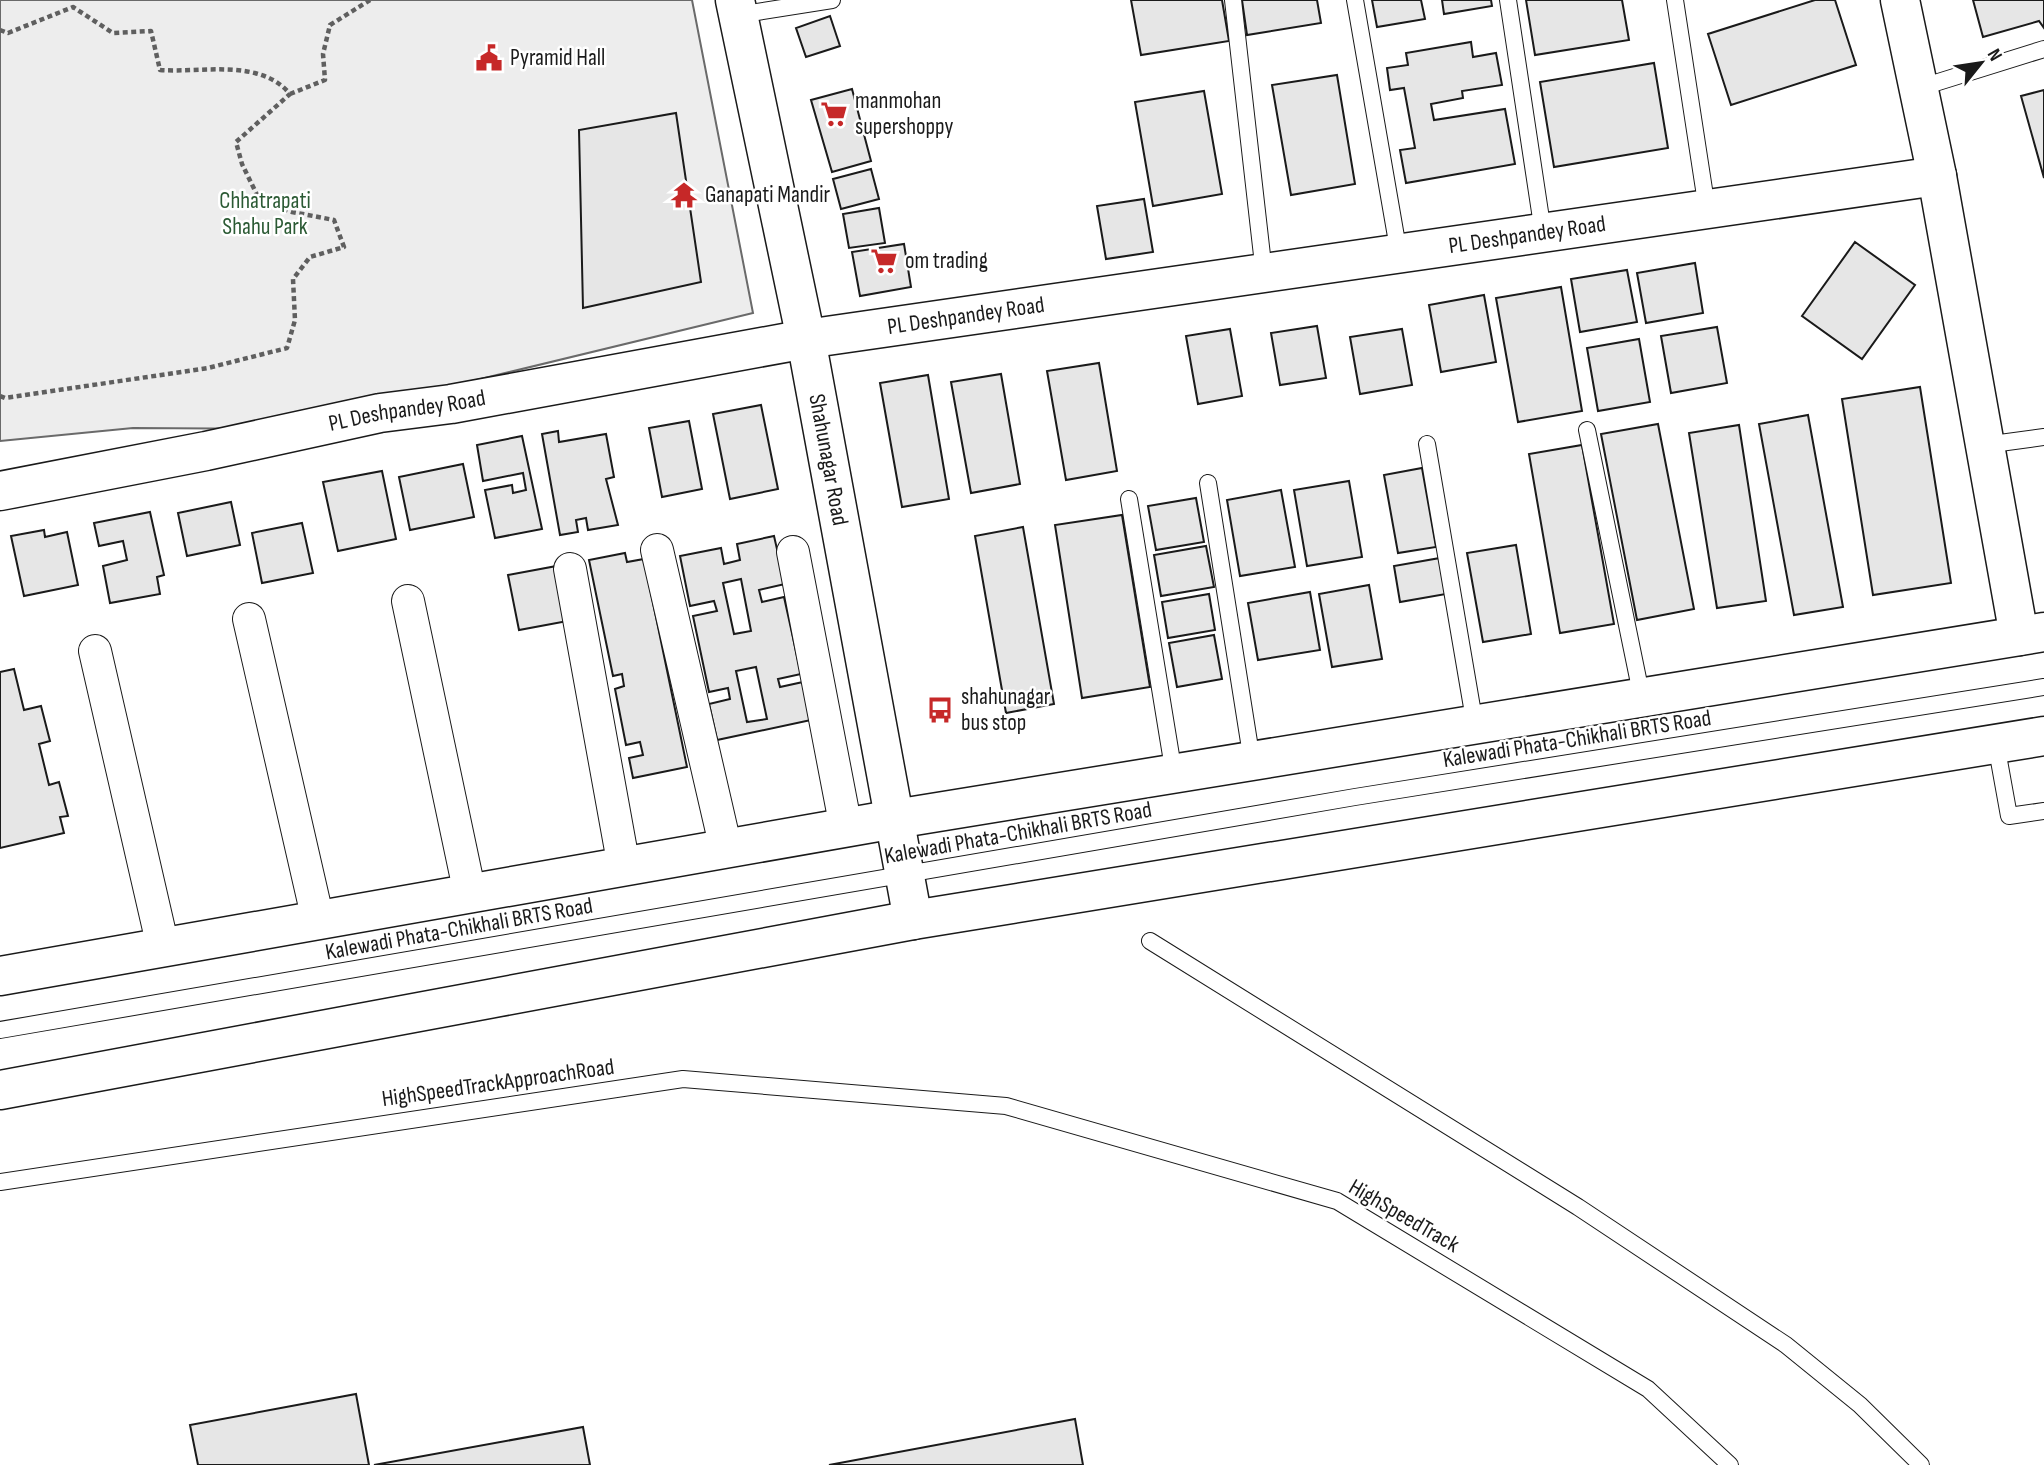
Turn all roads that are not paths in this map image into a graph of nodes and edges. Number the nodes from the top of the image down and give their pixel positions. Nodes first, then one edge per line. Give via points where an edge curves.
1 (832, 0) edge
2 (1233, 0) edge
3 (1354, 0) edge
4 (1508, 0) edge
5 (1675, 0) edge
6 (1900, 0) edge
7 (737, 8) edge
8 (2044, 49) edge
9 (1919, 88) junction
10 (1937, 176) junction
11 (1707, 209) junction
12 (1543, 232) junction
13 (1399, 254) junction
14 (1264, 273) junction
15 (806, 339) junction
16 (1587, 430) dead end
17 (2044, 436) edge
18 (1427, 444) dead end
19 (1985, 445) junction
20 (1208, 484) dead end
21 (0, 491) edge
22 (1129, 499) dead end
23 (657, 550) dead end
24 (793, 552) dead end
25 (570, 569) dead end
26 (408, 601) dead end
27 (249, 619) dead end
28 (2032, 634) edge
29 (96, 652) dead end
30 (2044, 687) edge
31 (1643, 698) junction
32 (1475, 725) junction
33 (2044, 736) edge
34 (1996, 744) junction
35 (1252, 761) junction
36 (1174, 774) junction
37 (2044, 811) edge
38 (895, 819) junction
39 (846, 828) junction
40 (726, 849) junction
41 (624, 867) junction
42 (905, 877) junction
43 (470, 894) junction
44 (318, 920) junction
45 (913, 920) junction
46 (1150, 941) dead end
47 (163, 947) junction
48 (0, 976) edge
49 (0, 1030) edge
50 (0, 1090) edge
51 (1006, 1105) joint
52 (0, 1182) edge
53 (1730, 1465) edge
54 (1921, 1465) edge

1 - 7 lane
2 - 14 lane
3 - 13 lane
4 - 12 lane
5 - 11 lane
6 - 9 main road
7 - 15 main road, Shahunagar Road
8 - 9 lane
9 - 10 main road
10 - 11 main road, PL Deshpandey Road
10 - 19 main road
11 - 12 main road, PL Deshpandey Road
12 - 13 main road, PL Deshpandey Road
13 - 14 main road, PL Deshpandey Road
14 - 15 main road, PL Deshpandey Road
15 - 21 main road, PL Deshpandey Road via 380,413
15 - 38 main road, Shahunagar Road
16 - 31 lane
17 - 19 lane
18 - 32 lane
19 - 28 main road
20 - 35 lane
22 - 36 lane
23 - 40 street
24 - 39 street
25 - 41 street
26 - 43 street
27 - 44 street
28 - 31 main road
29 - 47 street
30 - 42 lane, Kalewadi Phata-Chikhali BRTS Road via 1354,797
31 - 32 main road
32 - 35 main road
33 - 34 main road
34 - 37 lane via 2009,816
34 - 45 main road
35 - 36 main road
36 - 38 main road
38 - 39 main road
38 - 42 main road, Shahunagar Road
39 - 40 main road
40 - 41 main road
41 - 43 main road
42 - 45 main road, Shahunagar Road
42 - 49 lane, Kalewadi Phata-Chikhali BRTS Road
43 - 44 main road
44 - 47 main road
45 - 50 main road
46 - 54 lane via 1577,1207 1786,1345 1860,1405
47 - 48 main road
51 - 52 lane, HighSpeedTrackApproachRoad via 683,1079
51 - 53 lane, HighSpeedTrack via 1337,1201 1648,1389

